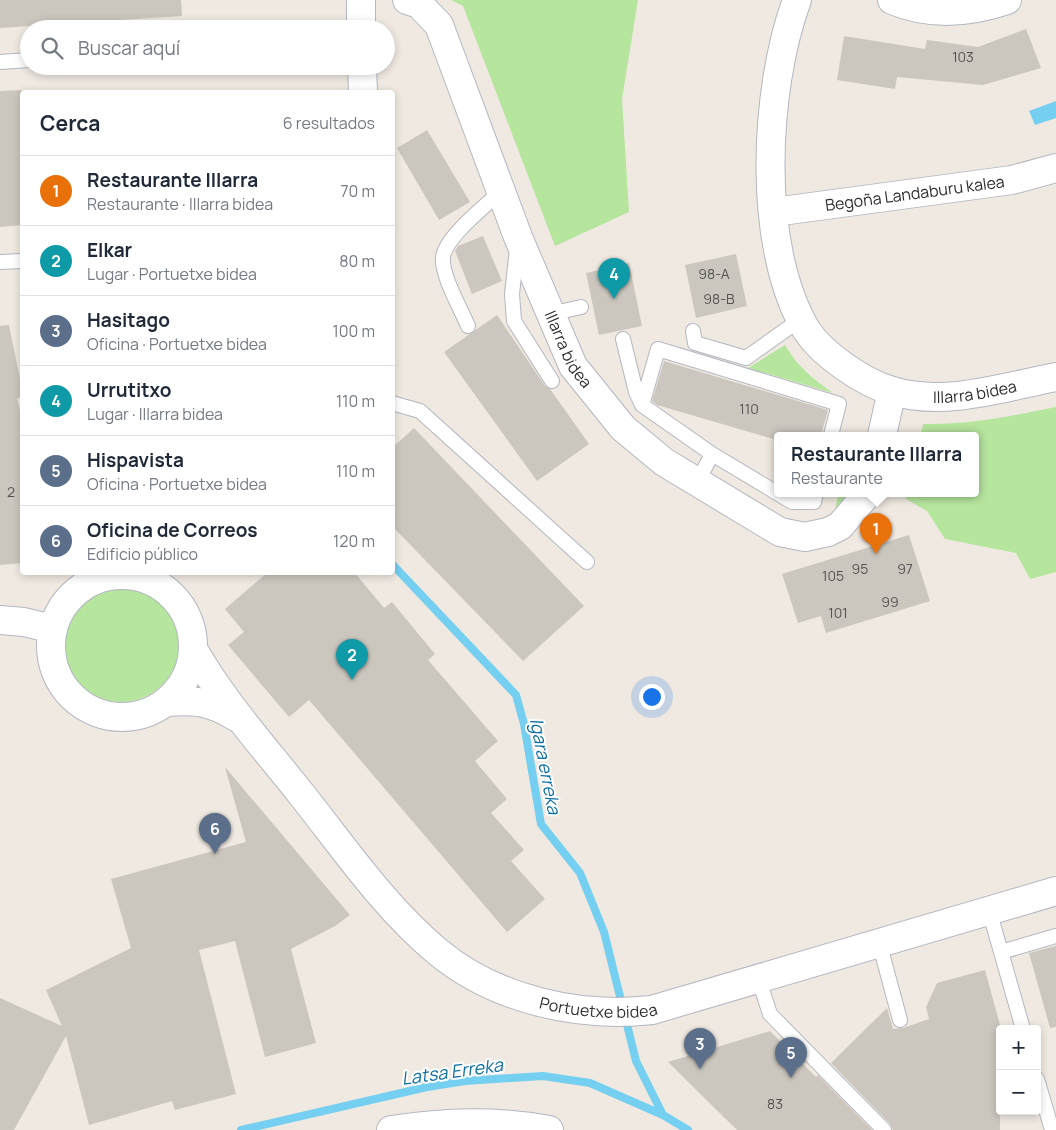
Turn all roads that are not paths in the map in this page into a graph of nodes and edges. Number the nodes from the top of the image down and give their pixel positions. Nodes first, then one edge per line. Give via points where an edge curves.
1 (361, 0) edge
2 (407, 0) edge
3 (797, 0) edge
4 (892, 0) edge
5 (1007, 0) edge
6 (361, 20) edge
7 (20, 61) edge
8 (0, 62) edge
9 (362, 75) edge
10 (363, 90) edge
11 (1056, 168) edge
12 (501, 191) junction
13 (774, 212) junction
14 (518, 237) junction
15 (20, 261) edge
16 (0, 262) edge
17 (581, 307) dead end
18 (550, 314) junction
19 (801, 319) junction
20 (468, 326) dead end
21 (693, 331) dead end
22 (624, 339) dead end
23 (1056, 377) edge
24 (552, 382) dead end
25 (892, 391) junction
26 (395, 403) edge
27 (642, 405) junction
28 (832, 432) edge
29 (883, 432) edge
30 (712, 454) junction
31 (697, 483) junction
32 (774, 491) edge
33 (784, 497) edge
34 (815, 497) edge
35 (865, 497) edge
36 (587, 562) dead end
37 (169, 580) edge
38 (0, 620) edge
39 (52, 629) junction
40 (193, 649) junction
41 (166, 702) junction
42 (242, 721) junction
43 (1056, 891) edge
44 (989, 910) junction
45 (1056, 936) edge
46 (879, 942) junction
47 (1001, 952) junction
48 (758, 978) junction
49 (900, 1020) dead end
50 (1022, 1025) edge
51 (1041, 1093) edge
52 (391, 1130) edge
53 (549, 1130) edge
54 (884, 1130) edge
55 (1052, 1130) edge

1 - 6 street
2 - 12 street, Illarra bidea via 419,4 438,25
3 - 13 street, Illarra bidea via 780,65 772,115
4 - 5 street via 935,11 963,12
7 - 8 lane
9 - 10 street
11 - 13 street, Begoña Landaburu kalea via 1012,180
12 - 14 street, Illarra bidea
12 - 20 lane via 453,238 443,257 446,276
13 - 19 street, Illarra bidea via 780,260 791,299
14 - 18 street, Illarra bidea
14 - 24 lane via 512,294 514,321
15 - 16 lane
17 - 18 lane
18 - 31 street, Illarra bidea via 573,366 623,428 664,462
19 - 21 lane via 746,358 695,343
19 - 25 street, Illarra bidea via 829,356
22 - 27 lane
23 - 25 street, Illarra bidea via 954,396
25 - 29 street
26 - 36 lane via 420,411
27 - 28 lane via 658,349 839,404
27 - 30 lane
30 - 31 lane
30 - 32 lane
31 - 35 street, Illarra bidea via 780,532 804,537 840,526
33 - 34 lane via 792,502 814,502
37 - 39 street via 105,576 72,595 60,610
37 - 40 street via 190,625
38 - 39 street
39 - 41 street via 51,651 56,672 67,690 83,705 103,714 125,717 146,712
40 - 41 street via 189,670 180,687
40 - 42 street, Portuetxe bidea
41 - 42 street, Portuetxe bidea via 195,700 217,705
42 - 48 street, Portuetxe bidea via 409,925 440,953 476,977 514,994 568,1009 601,1013 652,1010
43 - 44 street, Portuetxe bidea
44 - 46 street, Portuetxe bidea
44 - 47 lane
45 - 47 lane
46 - 48 street, Portuetxe bidea
46 - 49 lane
47 - 50 lane
48 - 54 lane via 770,1014
51 - 55 lane
52 - 53 street via 443,1122 520,1124

